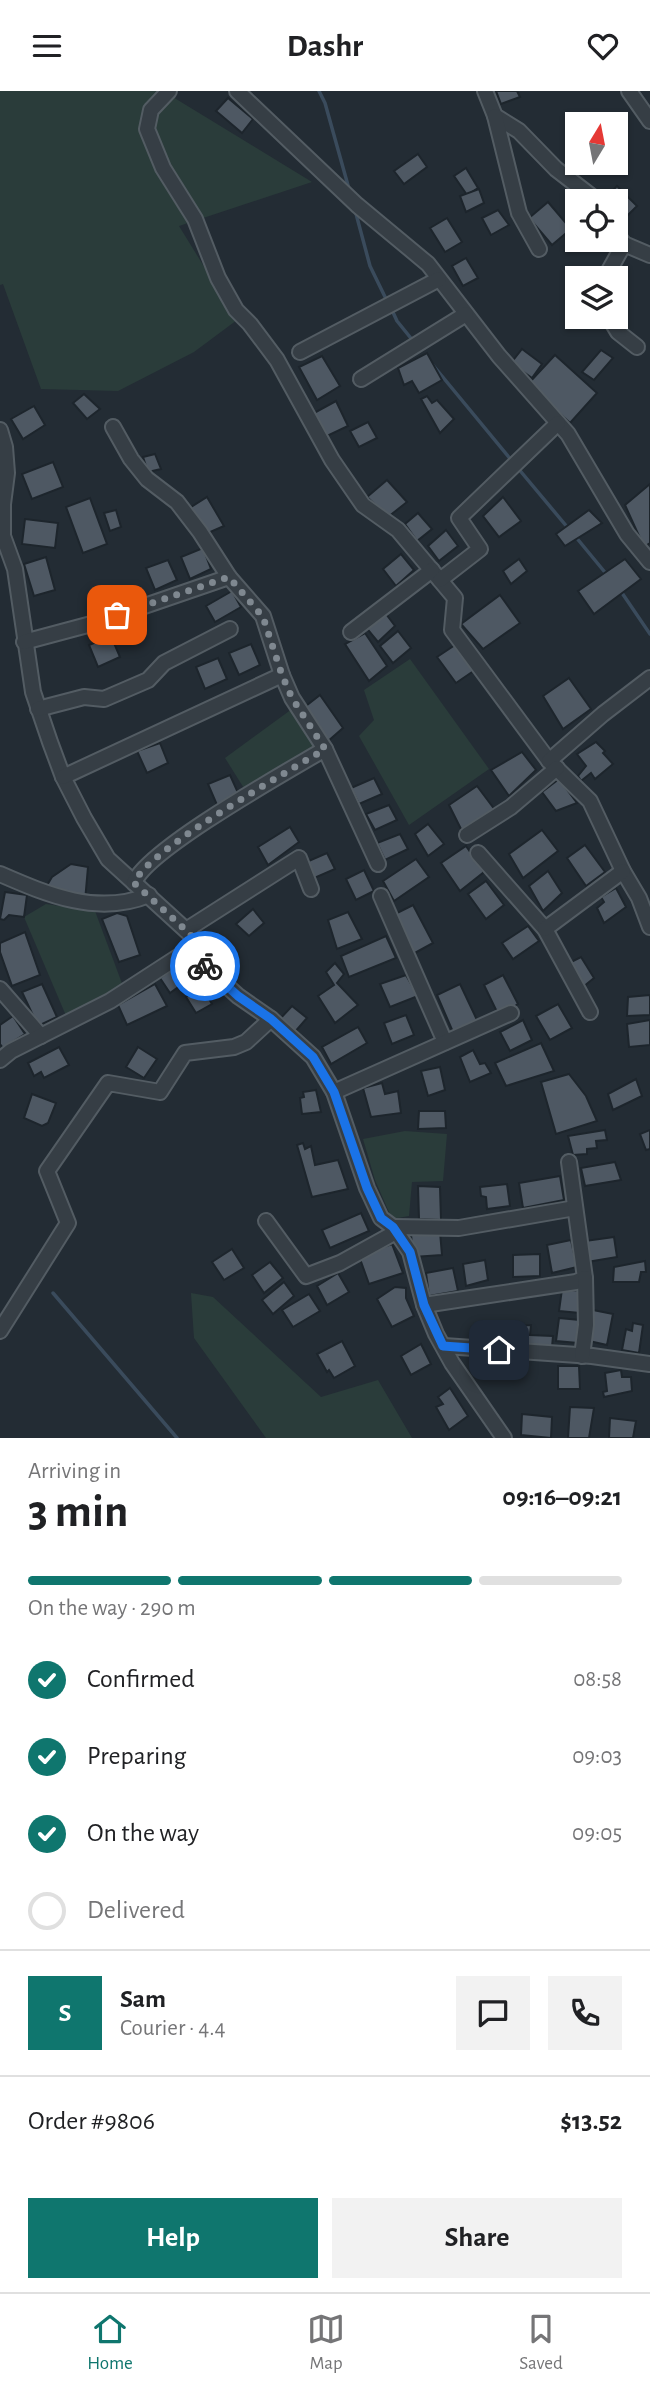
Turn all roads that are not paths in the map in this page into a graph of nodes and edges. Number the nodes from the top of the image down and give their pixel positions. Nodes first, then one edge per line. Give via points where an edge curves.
1 (169, 91) edge
2 (237, 91) edge
3 (485, 91) edge
4 (629, 91) edge
5 (495, 116) junction
6 (650, 121) edge
7 (582, 189) edge
8 (628, 243) edge
9 (539, 249) dead end
10 (650, 255) edge
11 (439, 279) junction
12 (466, 314) junction
13 (616, 329) edge
14 (637, 347) dead end
15 (300, 352) dead end
16 (361, 379) dead end
17 (558, 423) junction
18 (113, 427) dead end
19 (0, 430) edge
20 (1, 536) edge
21 (648, 557) edge
22 (436, 575) junction
23 (229, 577) junction
24 (230, 629) dead end
25 (351, 632) dead end
26 (24, 642) junction
27 (282, 675) junction
28 (650, 678) edge
29 (38, 709) junction
30 (325, 749) junction
31 (553, 765) junction
32 (64, 777) junction
33 (467, 835) dead end
34 (478, 853) dead end
35 (378, 864) dead end
36 (623, 871) junction
37 (0, 874) edge
38 (134, 883) junction
39 (311, 889) dead end
40 (149, 895) junction
41 (380, 896) dead end
42 (650, 927) edge
43 (545, 929) junction
44 (186, 930) junction
45 (198, 944) junction
46 (0, 989) edge
47 (590, 1012) dead end
48 (511, 1013) dead end
49 (271, 1019) junction
50 (41, 1036) junction
51 (445, 1042) junction
52 (0, 1060) edge
53 (334, 1092) junction
54 (569, 1162) dead end
55 (575, 1207) junction
56 (266, 1221) dead end
57 (395, 1230) junction
58 (585, 1278) junction
59 (424, 1305) junction
60 (0, 1331) edge
61 (443, 1346) junction
62 (582, 1356) junction
63 (650, 1364) edge
64 (505, 1438) edge

1 - 22 street via 151,110 147,129 163,168 195,219 218,278 236,310 277,360 332,460 363,505 398,530
2 - 11 street
3 - 5 street
4 - 6 street
5 - 7 street via 519,131
5 - 9 street via 519,213
8 - 10 street
11 - 12 street
11 - 15 street
12 - 16 street
12 - 17 street
13 - 14 street
17 - 21 street via 628,534
17 - 22 street via 459,517 480,549
18 - 23 street via 131,459 147,479 177,502
19 - 20 street via 7,473
20 - 26 street via 15,569
22 - 25 street
22 - 31 street via 455,598 452,630
23 - 26 street
23 - 27 street via 263,617
24 - 29 street via 164,663 148,680 104,699 83,697
26 - 29 street
27 - 30 street
27 - 32 street
28 - 31 street via 603,714
29 - 32 street
30 - 35 street
30 - 38 street via 166,848
31 - 33 street via 511,807
31 - 36 street via 590,801
32 - 38 street via 108,859
34 - 43 street
36 - 42 street
36 - 43 street
37 - 40 street via 51,896 88,904 130,903
38 - 40 street
39 - 44 street via 299,858
40 - 44 street
41 - 51 street
43 - 47 street
44 - 45 street
45 - 49 street via 205,966
45 - 50 street via 110,1001
46 - 50 street
48 - 51 street
49 - 53 street via 313,1057
49 - 60 street via 234,1047 185,1053 160,1091 108,1083 47,1171 68,1223
50 - 52 street
51 - 53 street
53 - 57 street via 367,1188 381,1218
54 - 55 street
55 - 57 street via 460,1228
55 - 58 street
56 - 57 street via 306,1276 340,1263
57 - 59 street via 410,1252
58 - 59 street
58 - 62 street
59 - 61 street
61 - 62 street
61 - 64 street
62 - 63 street

